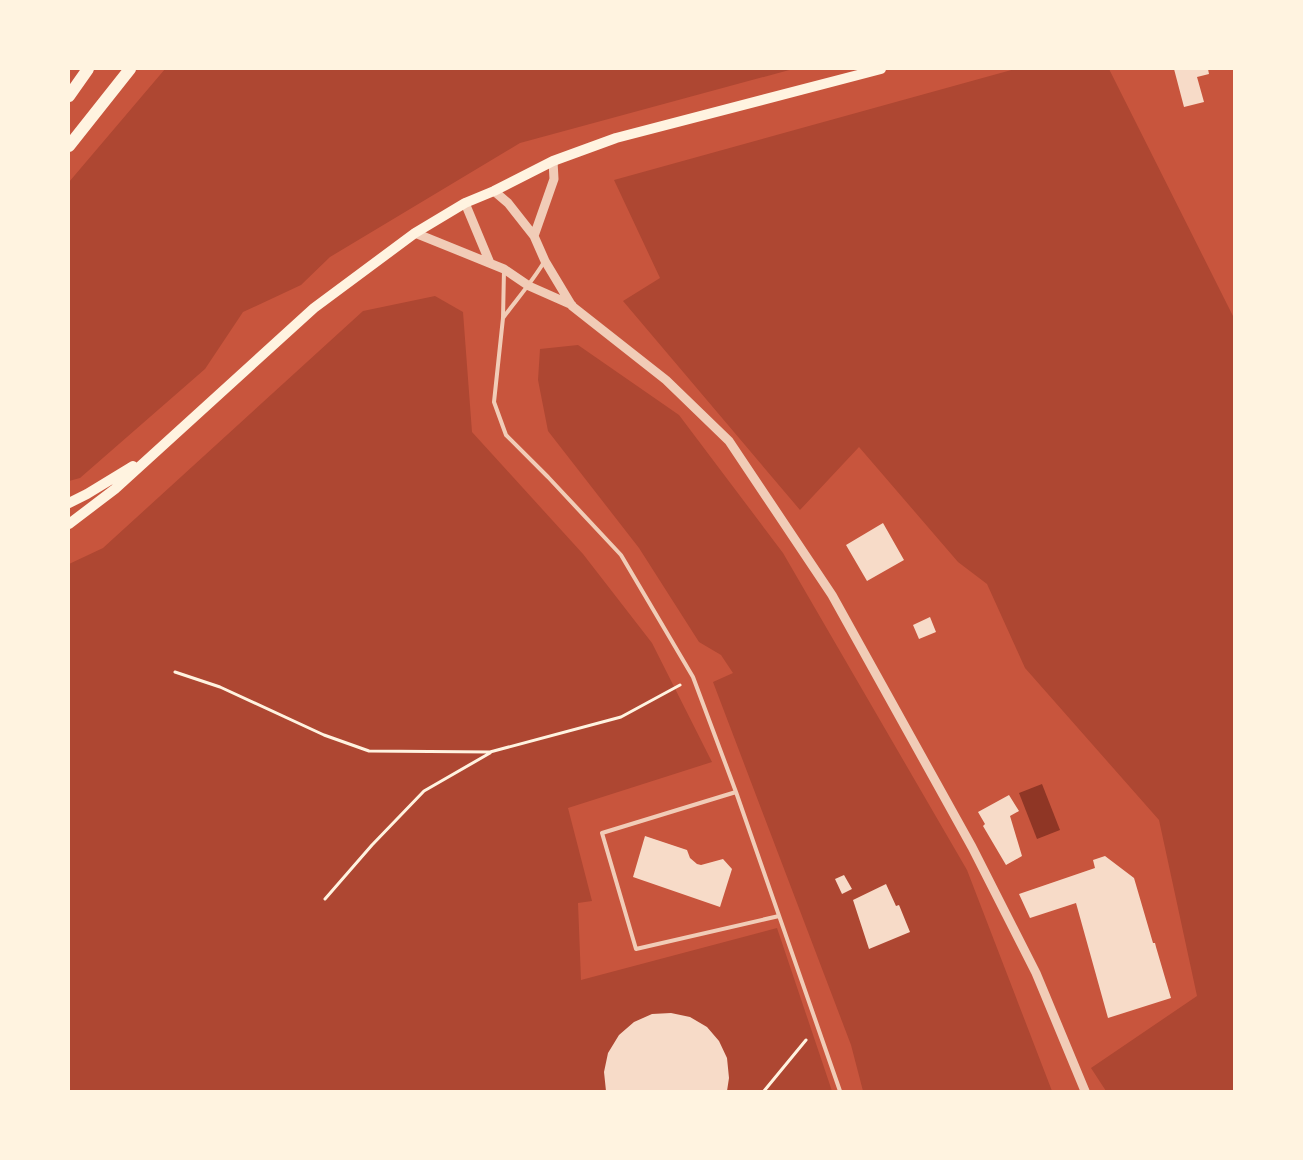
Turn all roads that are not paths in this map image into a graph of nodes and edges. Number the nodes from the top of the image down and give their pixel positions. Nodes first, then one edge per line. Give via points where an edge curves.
1 (88, 69) edge
2 (130, 69) edge
3 (881, 69) edge
4 (69, 96) edge
5 (69, 146) edge
6 (553, 161) junction
7 (494, 191) junction
8 (465, 203) junction
9 (415, 233) junction
10 (534, 236) junction
11 (545, 261) junction
12 (490, 263) junction
13 (504, 269) junction
14 (529, 286) junction
15 (572, 306) junction
16 (503, 318) junction
17 (156, 452) junction
18 (69, 503) edge
19 (69, 524) edge
20 (736, 792) junction
21 (780, 916) junction
22 (840, 1091) edge
23 (1085, 1091) edge

1 - 4 main road
2 - 5 main road
3 - 6 main road via 616,138
6 - 7 main road
6 - 10 street via 554,179
7 - 8 main road
7 - 10 street
8 - 9 main road
8 - 12 street
9 - 12 street
9 - 17 main road via 314,308
10 - 11 street
11 - 14 lane
11 - 15 street
12 - 13 street
13 - 14 street
13 - 16 lane
14 - 15 street
14 - 16 lane
15 - 23 street via 666,380 729,441 832,595 972,847 1036,973
16 - 20 lane via 494,402 506,436 621,555 693,677
17 - 18 main road
17 - 19 main road
20 - 21 lane
20 - 21 lane via 602,832 636,949
21 - 22 lane

